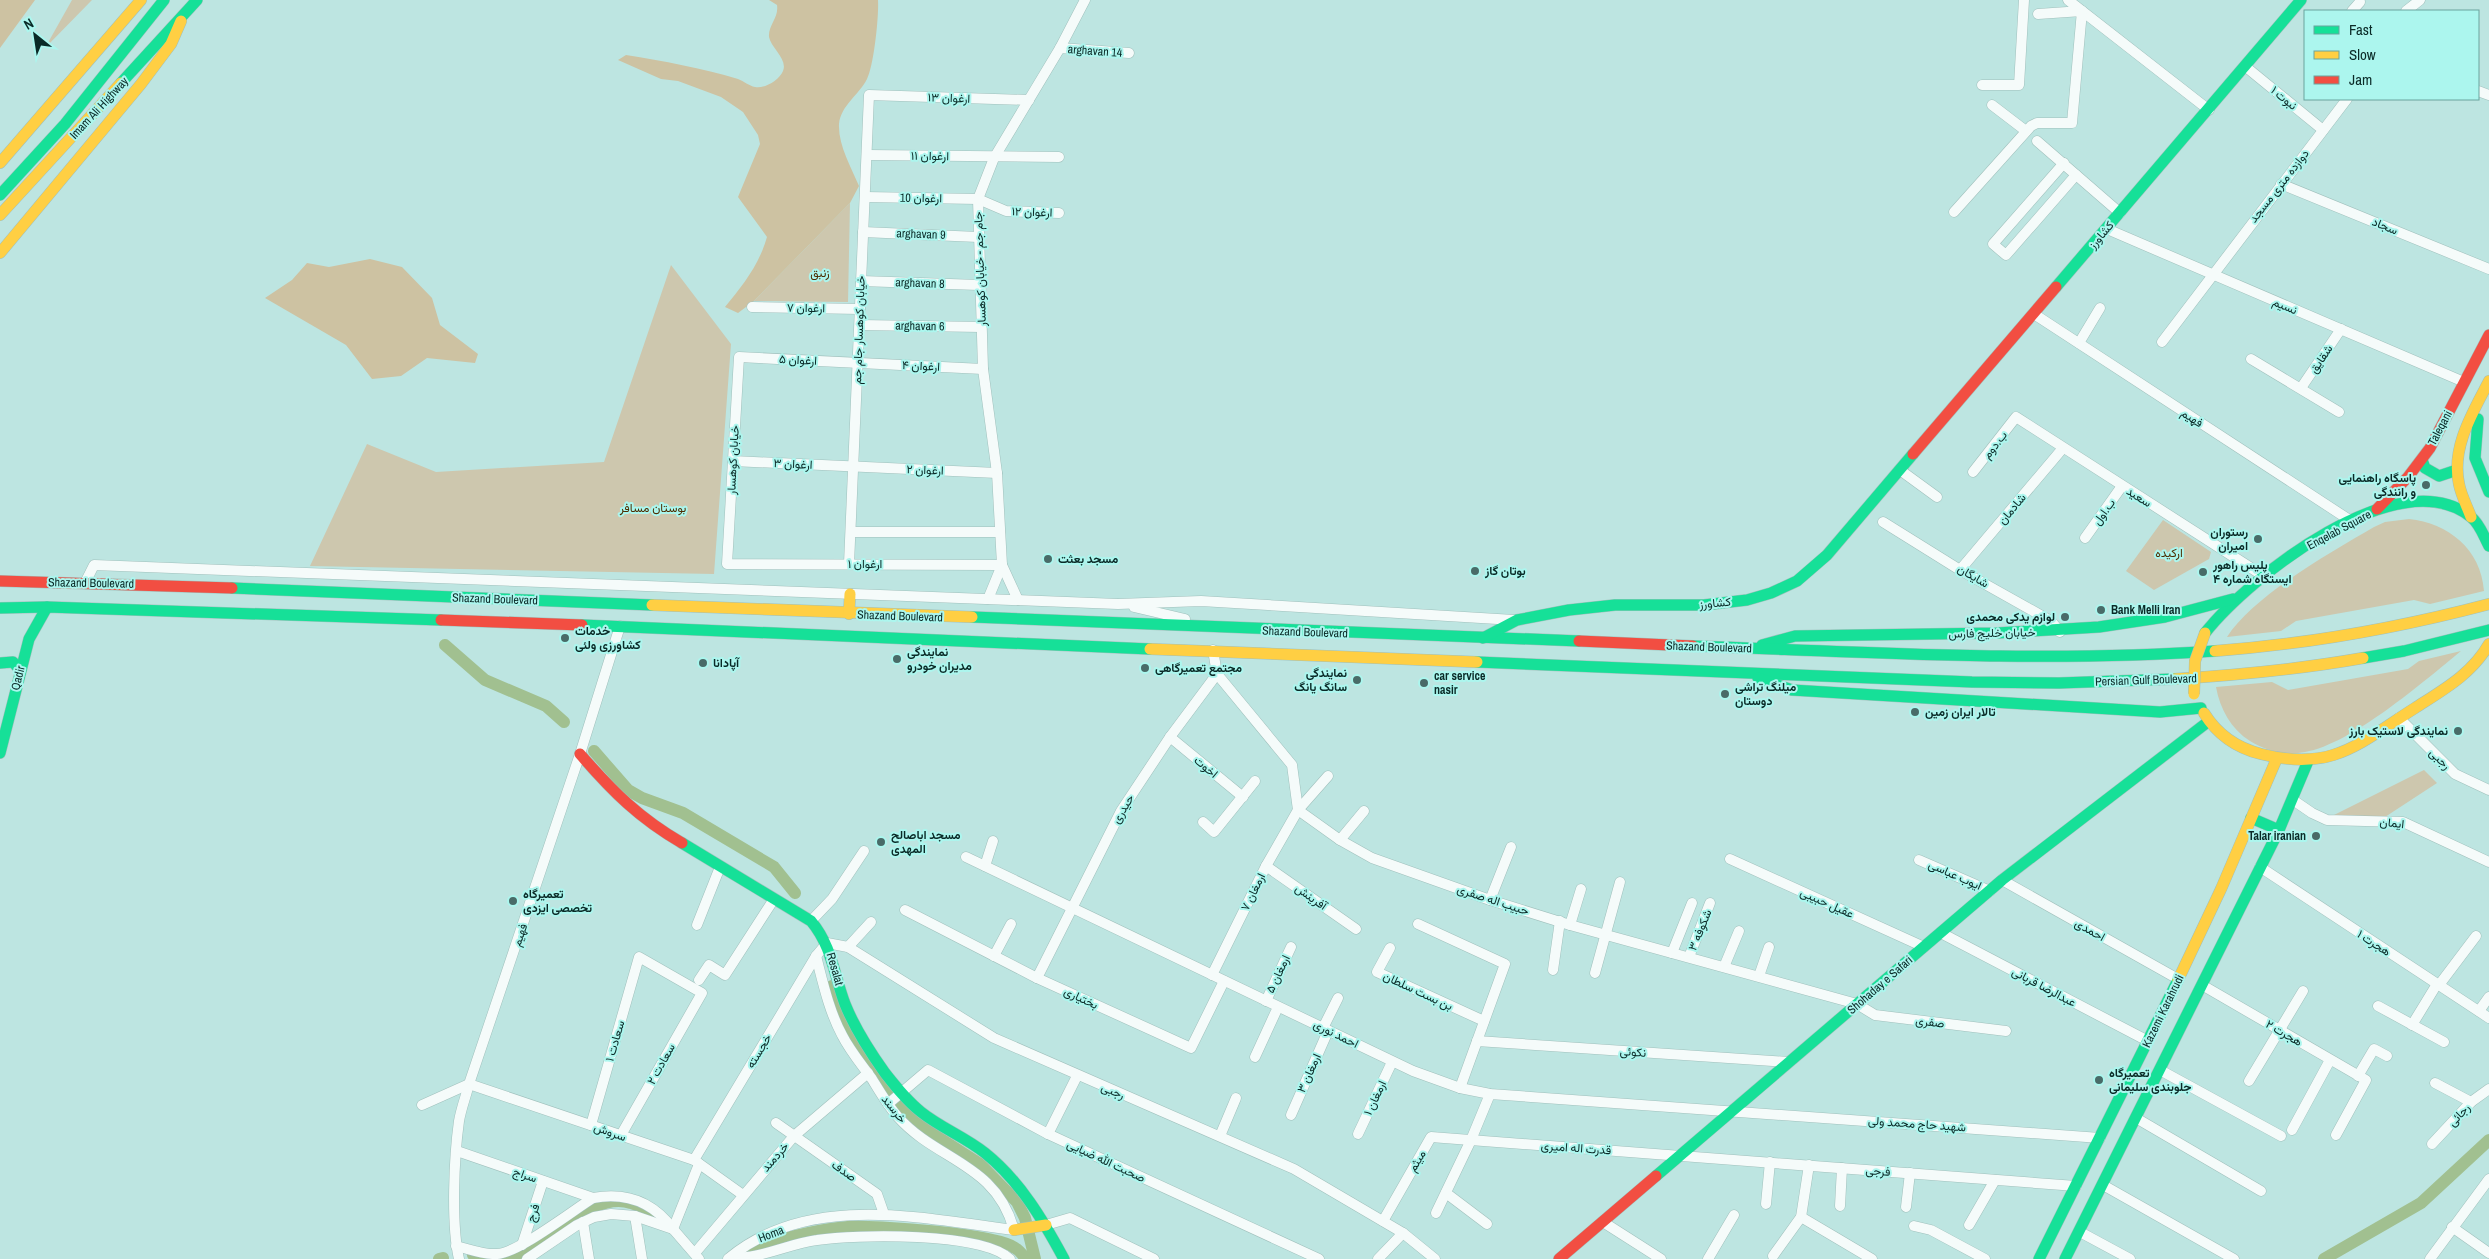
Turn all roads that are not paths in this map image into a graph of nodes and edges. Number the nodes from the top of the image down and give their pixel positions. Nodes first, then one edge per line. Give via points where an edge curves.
1 (141, 0) edge
2 (164, 0) edge
3 (197, 0) edge
4 (1085, 0) edge
5 (2024, 0) edge
6 (2068, 0) edge
7 (2301, 0) edge
8 (2420, 0) edge
9 (2360, 2) dead end
10 (2082, 10) junction
11 (2353, 10) edge
12 (2407, 10) edge
13 (2038, 14) dead end
14 (183, 16) junction
15 (1060, 48) junction
16 (1129, 53) dead end
17 (2246, 67) junction
18 (1982, 84) dead end
19 (869, 96) joint
20 (1029, 100) junction
21 (2346, 100) edge
22 (1992, 105) dead end
23 (2209, 110) junction
24 (2323, 130) junction
25 (2026, 131) junction
26 (2037, 140) dead end
27 (867, 155) junction
28 (1059, 157) dead end
29 (994, 158) junction
30 (0, 163) edge
31 (2064, 164) junction
32 (2076, 175) junction
33 (2281, 184) junction
34 (0, 195) edge
35 (865, 196) junction
36 (978, 199) junction
37 (1954, 212) dead end
38 (2120, 212) junction
39 (1059, 213) dead end
40 (0, 215) edge
41 (2107, 228) junction
42 (864, 232) junction
43 (978, 237) junction
44 (0, 253) edge
45 (2489, 269) edge
46 (2212, 274) junction
47 (861, 280) junction
48 (979, 285) junction
49 (752, 307) dead end
50 (2100, 308) dead end
51 (860, 309) junction
52 (2034, 314) junction
53 (860, 325) junction
54 (981, 327) junction
55 (2341, 330) junction
56 (2489, 335) edge
57 (2162, 342) dead end
58 (2079, 343) junction
59 (739, 357) joint
60 (2251, 359) dead end
61 (858, 362) junction
62 (983, 369) junction
63 (2489, 381) edge
64 (2464, 382) junction
65 (2300, 388) junction
66 (2480, 398) junction
67 (2339, 412) dead end
68 (2016, 417) joint
69 (2063, 448) junction
70 (733, 460) junction
71 (2422, 460) junction
72 (854, 468) junction
73 (1900, 470) junction
74 (2457, 470) junction
75 (1973, 472) dead end
76 (997, 473) junction
77 (2122, 486) junction
78 (2489, 492) edge
79 (1937, 497) dead end
80 (2376, 510) junction
81 (2471, 517) junction
82 (2351, 521) junction
83 (1884, 522) dead end
84 (851, 532) junction
85 (1000, 532) junction
86 (2085, 538) dead end
87 (2489, 546) edge
88 (727, 564) joint
89 (849, 564) junction
90 (1002, 565) junction
91 (1960, 570) junction
92 (258, 572) junction
93 (2262, 575) junction
94 (0, 581) edge
95 (85, 583) junction
96 (254, 589) junction
97 (850, 594) junction
98 (988, 599) junction
99 (2233, 599) junction
100 (1018, 600) junction
101 (1118, 604) junction
102 (2489, 604) edge
103 (47, 606) junction
104 (0, 608) edge
105 (849, 614) junction
106 (1517, 620) junction
107 (620, 626) junction
108 (1233, 629) junction
109 (2489, 630) edge
110 (2060, 632) junction
111 (1483, 638) junction
112 (2489, 645) edge
113 (1750, 648) junction
114 (1212, 650) junction
115 (1800, 650) joint
116 (2489, 660) edge
117 (2477, 662) junction
118 (0, 663) edge
119 (20, 670) junction
120 (1217, 674) junction
121 (1747, 674) junction
122 (1798, 676) joint
123 (2201, 708) junction
124 (2399, 718) junction
125 (2209, 721) junction
126 (1170, 737) junction
127 (0, 753) edge
128 (580, 754) junction
129 (2277, 758) junction
130 (2308, 761) junction
131 (1328, 776) dead end
132 (1254, 781) dead end
133 (2489, 790) edge
134 (1243, 797) junction
135 (2293, 800) junction
136 (1298, 810) junction
137 (1364, 811) dead end
138 (2251, 818) junction
139 (1203, 822) dead end
140 (2279, 830) junction
141 (1340, 840) junction
142 (993, 841) dead end
143 (1511, 847) dead end
144 (864, 851) dead end
145 (966, 857) dead end
146 (1730, 859) dead end
147 (1919, 860) dead end
148 (2489, 862) edge
149 (985, 866) junction
150 (1266, 866) junction
151 (720, 867) junction
152 (2260, 867) junction
153 (2002, 880) junction
154 (1620, 882) dead end
155 (1581, 889) dead end
156 (1990, 891) junction
157 (774, 899) junction
158 (1490, 900) junction
159 (1710, 903) dead end
160 (1692, 904) dead end
161 (1072, 907) junction
162 (905, 910) dead end
163 (811, 922) junction
164 (871, 922) dead end
165 (1565, 923) junction
166 (1011, 924) dead end
167 (1418, 924) dead end
168 (697, 925) dead end
169 (1356, 929) dead end
170 (1740, 931) dead end
171 (1941, 933) junction
172 (1604, 934) junction
173 (2476, 936) dead end
174 (827, 943) junction
175 (848, 947) junction
176 (1291, 947) dead end
177 (1769, 947) dead end
178 (1924, 947) junction
179 (1390, 948) dead end
180 (1672, 952) junction
181 (816, 956) junction
182 (994, 956) junction
183 (639, 957) joint
184 (1689, 957) junction
185 (1724, 967) junction
186 (1553, 970) dead end
187 (1595, 974) dead end
188 (1212, 975) junction
189 (1759, 976) junction
190 (1037, 978) junction
191 (2178, 979) junction
192 (699, 980) dead end
193 (1224, 981) junction
194 (2438, 985) junction
195 (2202, 986) junction
196 (2303, 991) dead end
197 (2489, 997) edge
198 (1338, 998) dead end
199 (1266, 1001) junction
200 (1857, 1004) junction
201 (1278, 1006) junction
202 (2378, 1006) dead end
203 (2479, 1012) junction
204 (2489, 1018) edge
205 (1484, 1021) junction
206 (2412, 1025) junction
207 (1325, 1029) junction
208 (2279, 1030) junction
209 (2006, 1031) dead end
210 (2148, 1041) junction
211 (1477, 1042) junction
212 (2444, 1042) dead end
213 (2387, 1056) dead end
214 (1255, 1057) dead end
215 (2330, 1060) junction
216 (1392, 1062) junction
217 (1789, 1062) junction
218 (2160, 1070) junction
219 (868, 1073) junction
220 (1077, 1076) junction
221 (2362, 1078) junction
222 (2249, 1081) dead end
223 (2434, 1083) dead end
224 (469, 1084) junction
225 (1460, 1088) junction
226 (2489, 1090) edge
227 (902, 1094) junction
228 (1490, 1094) junction
229 (1236, 1098) dead end
230 (2471, 1102) junction
231 (888, 1104) junction
232 (422, 1106) dead end
233 (1734, 1110) junction
234 (1291, 1115) dead end
235 (2136, 1118) junction
236 (776, 1123) dead end
237 (591, 1125) junction
238 (2292, 1130) dead end
239 (1048, 1134) junction
240 (1358, 1134) dead end
241 (2336, 1135) dead end
242 (621, 1136) junction
243 (794, 1136) junction
244 (1220, 1136) junction
245 (2281, 1136) dead end
246 (2100, 1138) junction
247 (1471, 1140) junction
248 (2432, 1144) dead end
249 (457, 1151) junction
250 (1681, 1155) junction
251 (697, 1162) junction
252 (1770, 1162) junction
253 (1809, 1165) junction
254 (1842, 1168) junction
255 (1910, 1173) junction
256 (2489, 1179) edge
257 (1995, 1180) junction
258 (543, 1181) junction
259 (2103, 1185) junction
260 (2076, 1186) junction
261 (2261, 1191) dead end
262 (1446, 1193) junction
263 (743, 1195) junction
264 (593, 1198) junction
265 (1766, 1204) dead end
266 (1840, 1206) dead end
267 (1906, 1207) dead end
268 (1436, 1213) dead end
269 (884, 1214) junction
270 (1734, 1214) dead end
271 (635, 1216) junction
272 (1801, 1217) junction
273 (1382, 1221) junction
274 (583, 1222) junction
275 (1603, 1222) junction
276 (1487, 1224) dead end
277 (1046, 1225) junction
278 (1969, 1225) dead end
279 (1914, 1226) dead end
280 (2452, 1228) junction
281 (673, 1229) junction
282 (1014, 1230) junction
283 (2080, 1232) junction
284 (1403, 1233) junction
285 (522, 1245) junction
286 (457, 1252) edge
287 (2489, 1253) edge
288 (697, 1256) edge
289 (1302, 1256) edge
290 (1773, 1256) dead end
291 (527, 1259) edge
292 (589, 1259) edge
293 (642, 1259) edge
294 (728, 1259) edge
295 (1010, 1259) edge
296 (1064, 1259) edge
297 (1154, 1259) edge
298 (1319, 1259) edge
299 (1378, 1259) edge
300 (1435, 1259) edge
301 (1561, 1259) edge
302 (1661, 1259) edge
303 (1708, 1259) edge
304 (1872, 1259) edge
305 (1985, 1259) edge
306 (2039, 1259) edge
307 (2065, 1259) edge
308 (2130, 1259) edge
309 (2234, 1259) edge
310 (2430, 1259) edge

1 - 30 main road
2 - 34 main road, Imam Ali Highway via 65,124
3 - 14 main road, Imam Ali Highway
4 - 15 street, جام جم - خیابان کوهسار
5 - 18 street via 2019,85
6 - 10 street
7 - 17 main road, کشاورز
8 - 12 street
9 - 11 street
10 - 13 street
10 - 23 street
10 - 25 street via 2072,123 2037,123
14 - 40 main road, Imam Ali Highway
14 - 44 main road via 171,44 141,84
15 - 16 street, arghavan 14
15 - 20 street, جام جم - خیابان کوهسار
17 - 23 main road, کشاورز
17 - 24 street, نبوت ۱
19 - 20 street, ارغوان ۱۳
19 - 27 street, خیابان کوهسار جام جم
20 - 29 street, جام جم - خیابان کوهسار
21 - 24 street, دوازده متری مسجد
22 - 25 street
23 - 38 main road, کشاورز
24 - 33 street, دوازده متری مسجد
25 - 37 street
26 - 31 street
27 - 29 street, ارغوان ۱۱
27 - 35 street, خیابان کوهسار جام جم
28 - 29 street
29 - 36 street, جام جم - خیابان کوهسار
31 - 32 street
31 - 32 street via 1993,244 2006,255
32 - 38 street
33 - 45 street, سجاد
33 - 46 street, دوازده متری مسجد
35 - 36 street, ارغوان 10
35 - 42 street, خیابان کوهسار جام جم
36 - 39 street, ارغوان ۱۲ via 1006,211
36 - 43 street, جام جم - خیابان کوهسار
38 - 41 main road, کشاورز
41 - 46 street, نسیم
41 - 52 main road, کشاورز
42 - 43 street, arghavan 9
42 - 47 street, خیابان کوهسار جام جم
43 - 48 street, جام جم - خیابان کوهسار
46 - 55 street, نسیم
46 - 57 street
47 - 48 street, arghavan 8
47 - 51 street, خیابان کوهسار جام جم
48 - 54 street, جام جم - خیابان کوهسار
49 - 51 street, ارغوان ۷
50 - 58 street
51 - 53 street, خیابان کوهسار جام جم
52 - 58 street, فهیم
52 - 73 main road, کشاورز
53 - 54 street, arghavan 6
53 - 61 street, خیابان کوهسار جام جم
54 - 62 street, جام جم - خیابان کوهسار
55 - 64 street, نسیم
55 - 65 street, شقایق
56 - 64 main road, Taleqani
58 - 82 street, فهیم
59 - 61 street, ارغوان ۵
59 - 70 street, خیابان کوهسار
60 - 65 street
61 - 62 street, ارغوان ۴
61 - 72 street, خیابان کوهسار جام جم
62 - 76 street, جام جم - خیابان کوهسار
63 - 66 main road, Taleqani
64 - 71 main road, Taleqani
65 - 67 street
66 - 74 main road, Taleqani via 2460,446
66 - 78 main road via 2475,458
68 - 69 street, سعید
68 - 75 street, ب.دوم
69 - 77 street, سعید
69 - 91 street, شادمان
70 - 72 street, ارغوان ۳
70 - 88 street, خیابان کوهسار
71 - 74 main road via 2425,468 2439,476
71 - 80 main road, Taleqani
72 - 76 street, ارغوان ۲
72 - 84 street, خیابان کوهسار جام جم
73 - 79 street
73 - 106 main road, کشاورز via 1827,555 1797,581 1771,593 1747,600 1704,605 1615,605
74 - 81 main road, Taleqani
76 - 85 street, جام جم - خیابان کوهسار
77 - 86 street, ب.اول
77 - 93 street, سعید
80 - 81 main road, Enqelab Square via 2404,502 2428,502
80 - 82 main road, Enqelab Square
81 - 87 main road
82 - 93 main road, Enqelab Square
83 - 91 street, شایگان
84 - 85 street
84 - 89 street, خیابان کوهسار جام جم
85 - 90 street, جام جم - خیابان کوهسار
88 - 89 street, ارغوان ۱
89 - 90 street, ارغوان ۱
90 - 98 street
90 - 100 street
91 - 110 street, شایگان via 2051,621
92 - 95 street via 94,565
92 - 96 main road
92 - 97 street
93 - 99 main road, Enqelab Square
94 - 95 main road, Shazand Boulevard
95 - 96 main road, Shazand Boulevard
96 - 105 main road, Shazand Boulevard
97 - 98 street
97 - 105 main road
98 - 100 street
99 - 110 main road, خیابان خلیج فارس via 2134,625
99 - 123 main road, Enqelab Square, bridge via 2214,618 2195,660 2194,694
100 - 101 street
101 - 106 street via 1201,602
101 - 108 street
102 - 115 main road, Persian Gulf Boulevard via 2308,642 2195,652 2072,657
103 - 104 main road, Shazand Boulevard
103 - 107 main road, Shazand Boulevard
103 - 119 main road, Qadir via 32,630
105 - 108 main road, Shazand Boulevard
106 - 111 main road, کشاورز
107 - 114 main road, Shazand Boulevard
107 - 128 street, فهیم
108 - 111 main road, Shazand Boulevard
109 - 122 main road, Persian Gulf Boulevard via 2440,644 2372,657 2217,677 2035,683
110 - 113 main road, خیابان خلیج فارس via 1795,636
111 - 113 main road, Shazand Boulevard
112 - 117 main road, Enqelab Square
113 - 115 main road, Shazand Boulevard
114 - 120 street
114 - 121 main road, Shazand Boulevard
116 - 117 main road
117 - 124 main road, Enqelab Square
118 - 119 main road via 13,662
119 - 127 main road, Qadir
120 - 126 street, حیدری
120 - 136 street via 1292,765
121 - 122 main road, Shazand Boulevard
121 - 123 main road via 1792,690 2160,712
123 - 125 main road, Enqelab Square
124 - 130 main road, Enqelab Square via 2351,747
124 - 133 street, رجبی via 2455,774
125 - 129 main road, Enqelab Square via 2226,738 2249,751
125 - 153 main road, Shohaday e Safari
126 - 134 street, اخوت
126 - 161 street, حیدری via 1121,811
128 - 151 main road, Resalat via 613,792 651,825
128 - 224 street, فهیم
129 - 130 main road, Enqelab Square
129 - 138 main road, Kazemi Karahrudi
130 - 135 main road, Kazemi Karahrudi
131 - 136 street, ارمغان ۷
132 - 134 street
134 - 139 street via 1214,832
135 - 140 main road, Kazemi Karahrudi
135 - 148 street, ایمان via 2327,820 2403,822
136 - 141 street, حبیب اله صفری
136 - 150 street, ارمغان ۷
137 - 141 street
138 - 140 main road
138 - 191 main road, Kazemi Karahrudi
140 - 152 main road, Kazemi Karahrudi
141 - 158 street, حبیب اله صفری via 1372,858
142 - 149 street
143 - 158 street
144 - 163 street via 832,899
145 - 149 street, احمد نوری
146 - 178 street, عقیل حبیبی
147 - 156 street, ایوب عباسی
149 - 161 street, احمد نوری
150 - 169 street, آفرینش
150 - 188 street, ارمغان ۷
151 - 157 main road, Resalat
151 - 168 street
152 - 194 street, هجرت ۱
152 - 195 main road, Kazemi Karahrudi
153 - 156 main road, Shohaday e Safari
153 - 191 street, احمدی
154 - 172 street
155 - 165 street
156 - 171 main road, Shohaday e Safari
157 - 163 main road, Resalat
157 - 192 street via 725,975 709,965
158 - 165 street, حبیب اله صفری
159 - 184 street, شکوفه ۳
160 - 180 street
161 - 188 street, احمد نوری
161 - 190 street, حیدری
162 - 182 street, بختیاری
163 - 174 main road, Resalat
164 - 175 street
165 - 172 street, حبیب اله صفری
165 - 186 street
166 - 182 street
167 - 205 street via 1505,964
170 - 185 street
171 - 178 main road, Shohaday e Safari
171 - 210 street, عبدالرضا قربانی
172 - 180 street, حبیب اله صفری
172 - 187 street
173 - 194 street
174 - 175 street, رجبی
174 - 181 street, خجسته
174 - 227 main road, Resalat via 845,1004 856,1027
175 - 220 street, رجبی via 994,1038
176 - 199 street, ارمغان ۵
177 - 189 street
178 - 200 main road, Shohaday e Safari
179 - 205 street, بن بست سلطان via 1377,972
180 - 184 street, حبیب اله صفری
181 - 219 street, خرسند via 838,1027
181 - 251 street, خجسته
182 - 190 street, بختیاری
183 - 237 street, سعادت ۱
183 - 242 street, سعادت ۲ via 702,993
184 - 185 street, حبیب اله صفری
185 - 189 street, حبیب اله صفری
188 - 193 street, احمد نوری
189 - 200 street, حبیب اله صفری
190 - 193 street, بختیاری via 1191,1048
191 - 210 main road, Kazemi Karahrudi
193 - 199 street, احمد نوری
194 - 203 street, هجرت ۱
194 - 206 street
195 - 208 street, هجرت ۲
195 - 218 main road, Kazemi Karahrudi
196 - 208 street
197 - 203 street
198 - 207 street, ارمغان ۳
199 - 201 street, احمد نوری
200 - 209 street, صفری via 1875,1015
200 - 217 main road, Shohaday e Safari
201 - 207 street, احمد نوری
201 - 214 street
202 - 206 street
203 - 204 street, هجرت ۱
205 - 211 street
206 - 212 street
207 - 216 street, احمد نوری
207 - 234 street, ارمغان ۳
208 - 215 street, هجرت ۲
208 - 222 street
210 - 246 main road, Kazemi Karahrudi
211 - 217 street, نکوئی
211 - 225 street
213 - 221 street via 2374,1049
215 - 221 street, هجرت ۲
215 - 238 street
216 - 225 street, احمد نوری
216 - 240 street, ارمغان ۱
217 - 233 main road, Shohaday e Safari
218 - 235 main road, Kazemi Karahrudi
218 - 245 street
219 - 231 street, خرسند
219 - 243 street, خردمند
220 - 239 street
220 - 244 street, رجبی
221 - 241 street
223 - 230 street
224 - 232 street
224 - 237 street, سروش
224 - 249 street, فهیم via 459,1120
225 - 228 street, احمد نوری
226 - 230 street, رجائی
227 - 231 street
227 - 239 street, صحبت الله ضیایی via 928,1070
227 - 277 main road, Resalat via 928,1119 985,1153 1002,1168
228 - 233 street, احمد نوری
228 - 247 street
229 - 244 street
230 - 248 street, رجائی
231 - 282 street, خرسند via 916,1133 978,1173 1001,1198
233 - 246 street, شهید حاج محمد ولی
233 - 250 main road, Shohaday e Safari
235 - 259 main road, Kazemi Karahrudi
235 - 261 street
236 - 243 street, صدف
237 - 242 street, سروش
239 - 289 street, صحبت الله ضیایی
242 - 251 street, سروش
243 - 263 street, خردمند
243 - 269 street, صدف via 877,1194
244 - 273 street, رجبی via 1294,1169
246 - 260 main road, Kazemi Karahrudi
247 - 250 street, قدرت اله امیری
247 - 262 street
247 - 273 street, میثم via 1431,1137
249 - 258 street, سراج
249 - 286 street, فهیم
250 - 252 street, فرجی
250 - 275 main road, Shohaday e Safari
251 - 263 street, سروش
251 - 281 street, خجسته
252 - 253 street, فرجی
252 - 265 street
253 - 254 street, فرجی
253 - 272 street
254 - 255 street, فرجی
254 - 266 street
255 - 257 street, فرجی
255 - 267 street
256 - 280 street
257 - 260 street, فرجی
257 - 278 street
258 - 264 street, سراج
258 - 285 street, فرج
259 - 283 main road, Kazemi Karahrudi
259 - 309 street
260 - 306 main road, Kazemi Karahrudi
262 - 268 street
262 - 276 street
263 - 288 street, خردمند
264 - 281 street via 622,1195 644,1202 662,1214
264 - 285 street
269 - 282 street, Homa
269 - 294 street, Homa via 829,1216 788,1227 758,1238
270 - 303 street
271 - 274 street via 611,1214
271 - 281 street
271 - 293 street
272 - 290 street
272 - 304 street
273 - 284 street, رجبی
274 - 291 street
274 - 292 street
275 - 301 main road, Shohaday e Safari
275 - 302 street
277 - 282 main road
277 - 296 main road, Resalat
277 - 297 street via 1070,1218
279 - 305 street via 1931,1230
280 - 287 street
280 - 310 street
281 - 288 street
283 - 307 main road, Kazemi Karahrudi
283 - 308 street
284 - 299 street
284 - 300 street, رجبی
285 - 286 street via 498,1254
289 - 298 street, صحبت الله ضیایی
294 - 295 street, Homa via 815,1240 864,1235 964,1243 992,1248

